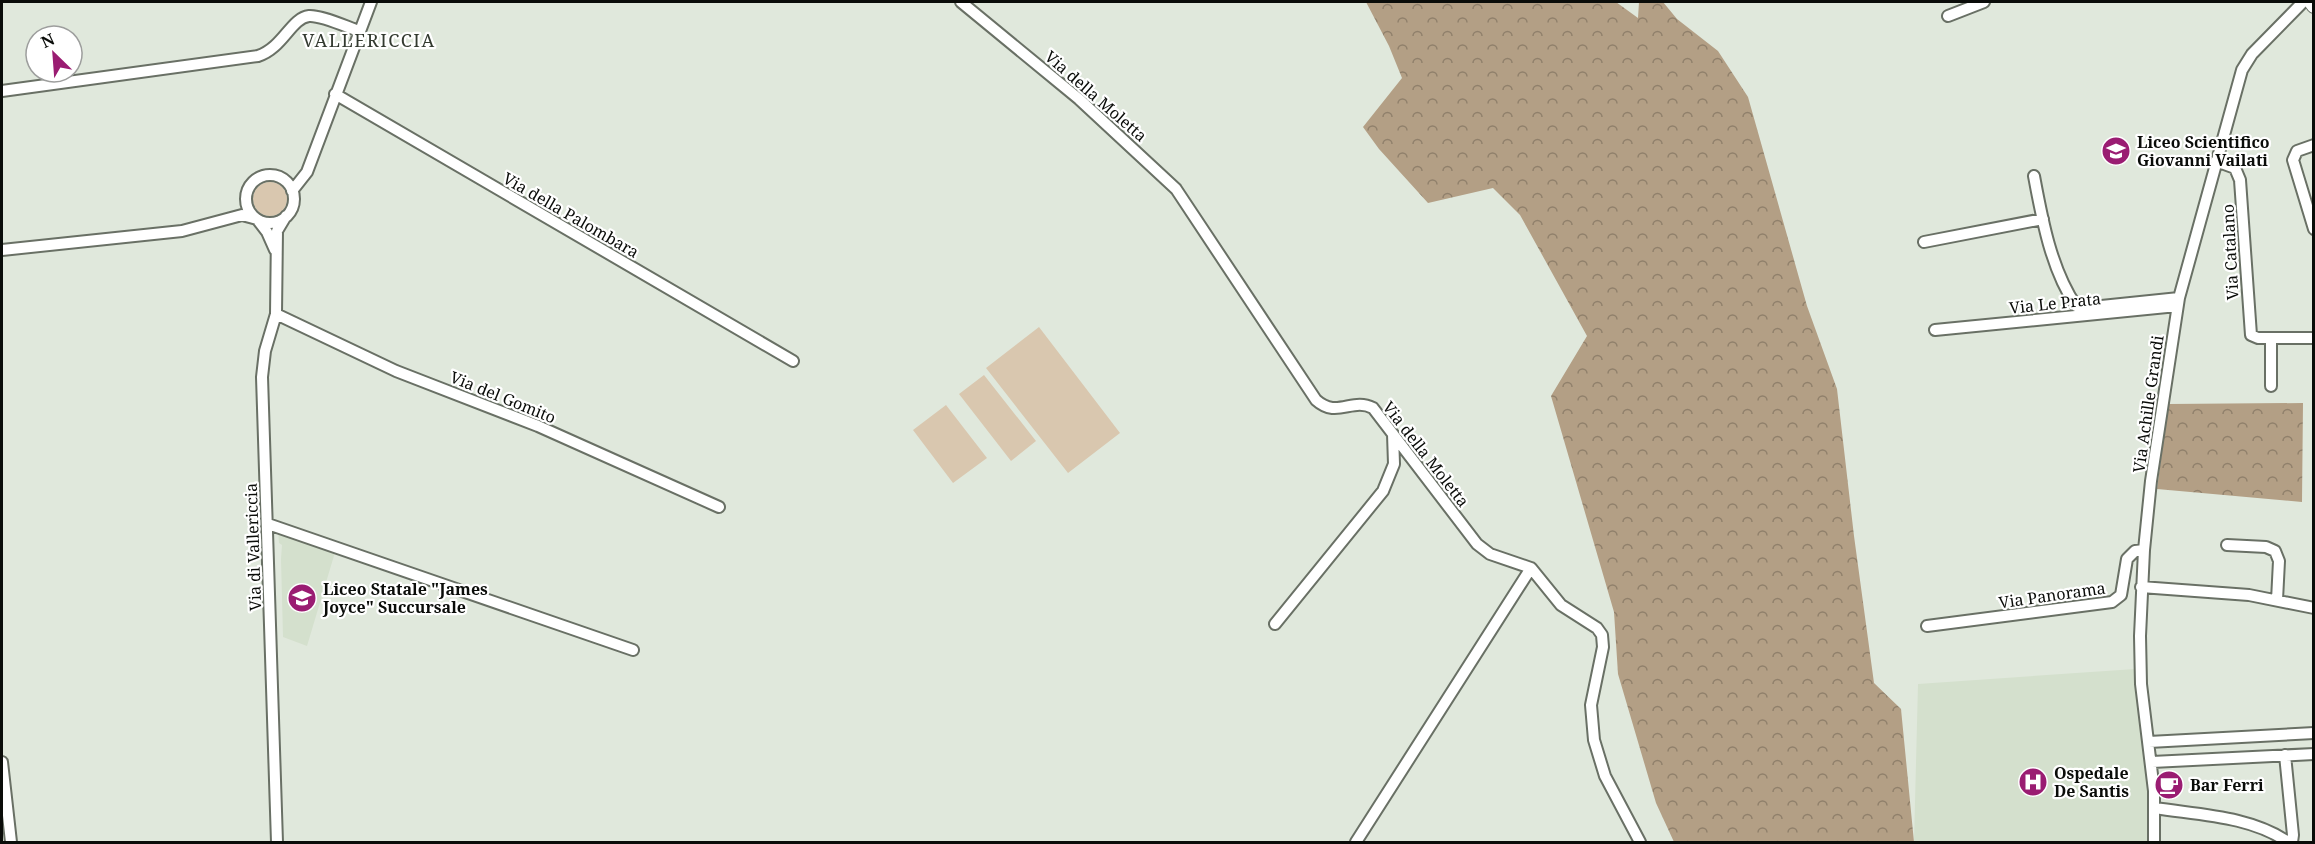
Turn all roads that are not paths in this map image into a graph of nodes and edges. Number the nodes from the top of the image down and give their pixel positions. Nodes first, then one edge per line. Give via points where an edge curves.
1 (370, 2) edge
2 (961, 2) edge
3 (1984, 2) edge
4 (2303, 2) edge
5 (2311, 2) edge
6 (2313, 6) edge
7 (1948, 16) dead end
8 (359, 31) junction
9 (2, 91) edge
10 (335, 94) junction
11 (2313, 145) edge
12 (2216, 161) junction
13 (311, 162) junction
14 (2034, 176) dead end
15 (282, 179) junction
16 (247, 191) junction
17 (292, 191) junction
18 (286, 216) junction
19 (226, 218) junction
20 (257, 219) junction
21 (2043, 219) junction
22 (2313, 229) edge
23 (1924, 242) dead end
24 (2, 250) edge
25 (276, 253) junction
26 (2178, 302) junction
27 (276, 314) junction
28 (1935, 330) dead end
29 (2271, 338) junction
30 (2313, 338) edge
31 (793, 361) dead end
32 (2271, 386) dead end
33 (1393, 434) junction
34 (718, 507) dead end
35 (268, 524) junction
36 (2227, 545) dead end
37 (2144, 550) junction
38 (1532, 568) junction
39 (2141, 587) junction
40 (2277, 600) junction
41 (2313, 608) edge
42 (1275, 624) dead end
43 (1927, 626) dead end
44 (633, 650) dead end
45 (2313, 733) edge
46 (2149, 742) junction
47 (2313, 754) edge
48 (2285, 755) junction
49 (2, 762) edge
50 (2152, 762) junction
51 (2155, 808) junction
52 (11, 843) edge
53 (277, 843) edge
54 (1356, 843) edge
55 (1640, 843) edge
56 (2154, 843) edge
57 (2290, 843) edge

1 - 8 street, Via di Vallericcia
2 - 33 street, Via della Moletta via 1079,99 1172,185 1316,400 1332,409 1370,406
3 - 7 street
4 - 12 street, Via Achille Grandi via 2246,62
5 - 6 main road
8 - 9 street via 307,16 295,23 274,48 258,56
8 - 10 street, Via di Vallericcia
10 - 13 street, Via di Vallericcia
10 - 31 street, Via della Palombara
11 - 22 street via 2297,151 2293,160
12 - 26 street, Via Achille Grandi
12 - 29 street, Via Catalano via 2233,167 2240,178 2250,331 2254,337
13 - 15 street via 298,174
13 - 17 street, Via di Vallericcia
14 - 21 street, Via Le Prata
15 - 16 street via 264,176
15 - 17 street
16 - 19 street
16 - 20 street, Via di Vallericcia via 247,207
17 - 18 street, Via di Vallericcia via 293,205
18 - 20 street via 271,223
18 - 25 street, Via di Vallericcia via 277,231
19 - 20 street via 242,215
19 - 24 street via 182,231
20 - 25 street, Via di Vallericcia
21 - 23 street
21 - 26 street, Via Le Prata via 2062,278 2078,308
25 - 27 street, Via di Vallericcia
26 - 28 street, Via Le Prata
26 - 37 street, Via Achille Grandi
27 - 34 street, Via del Gomito via 396,370 538,426
27 - 35 street, Via di Vallericcia via 262,377
29 - 30 street
29 - 32 street
33 - 38 street, Via della Moletta via 1479,546 1494,556
33 - 42 street via 1394,464 1382,494
35 - 44 street
35 - 53 street, Via di Vallericcia
36 - 40 street via 2268,547 2275,551 2279,559
37 - 39 street, Via Achille Grandi
37 - 43 street, Via Panorama via 2127,558 2121,596 2112,602
38 - 54 street
38 - 55 street via 1561,605 1602,635 1591,705 1594,740 1605,776
39 - 40 street
39 - 46 street, Via Achille Grandi via 2141,684
40 - 41 street
45 - 46 street
46 - 50 street, Via Achille Grandi
47 - 48 street
48 - 50 street
48 - 57 street via 2293,835
49 - 52 street
50 - 51 street, Via Achille Grandi
51 - 56 street, Via Achille Grandi
51 - 57 street via 2242,822

